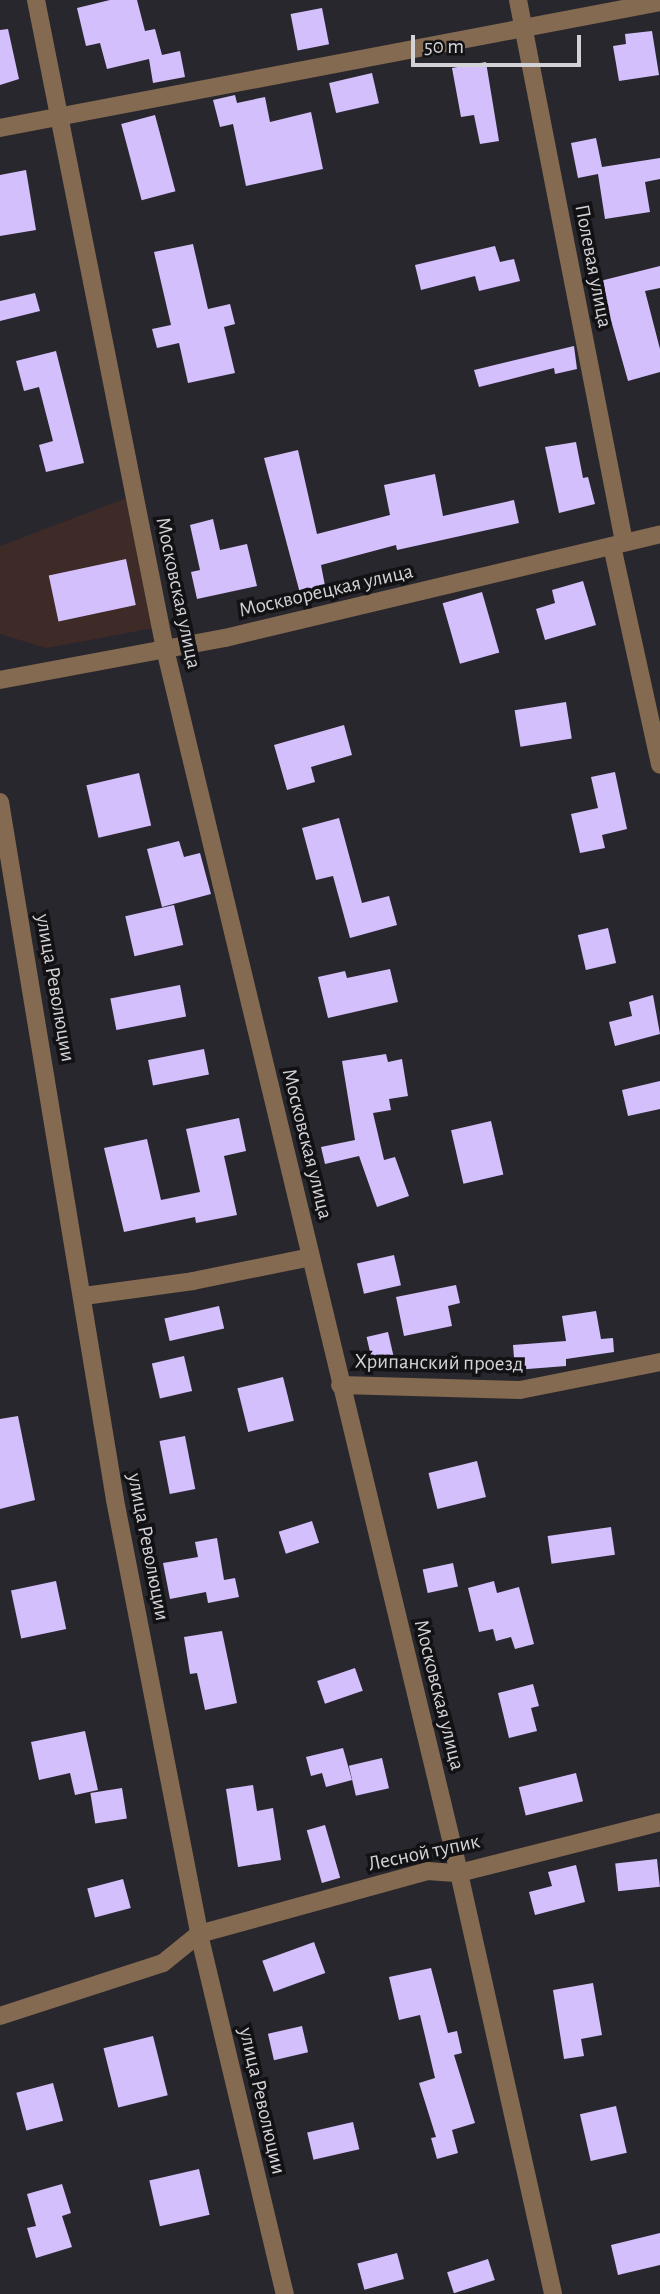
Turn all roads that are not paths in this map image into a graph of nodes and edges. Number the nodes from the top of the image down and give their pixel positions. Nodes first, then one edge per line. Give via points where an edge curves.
1 (36, 0) edge
2 (518, 0) edge
3 (660, 2) edge
4 (523, 27) junction
5 (59, 117) junction
6 (0, 128) edge
7 (660, 534) edge
8 (618, 544) junction
9 (165, 649) junction
10 (0, 680) edge
11 (660, 765) edge
12 (0, 802) edge
13 (5, 862) edge
14 (312, 1257) junction
15 (84, 1296) junction
16 (660, 1362) edge
17 (340, 1385) junction
18 (660, 1822) edge
19 (458, 1873) junction
20 (199, 1934) junction
21 (0, 2016) edge
22 (285, 2294) edge
23 (553, 2294) edge

1 - 5 street, Московская улица
2 - 4 street, Полевая улица
3 - 4 street
4 - 5 street
4 - 8 street, Полевая улица
5 - 6 street
5 - 9 street, Московская улица
7 - 8 street, Москворецкая улица
8 - 9 street, Москворецкая улица
8 - 11 street, Полевая улица
9 - 10 street, Москворецкая улица
9 - 14 street, Московская улица
12 - 13 street, улица Революции
13 - 15 street, улица Революции
14 - 15 street via 193,1281
14 - 17 street, Московская улица
15 - 20 street, улица Революции via 115,1500
16 - 17 street, Хрипанский проезд via 520,1390
17 - 19 street, Московская улица
18 - 19 street, Лесной тупик
19 - 20 street, Лесной тупик via 427,1871
19 - 23 street, Московская улица
20 - 21 street via 163,1963
20 - 22 street, улица Революции

